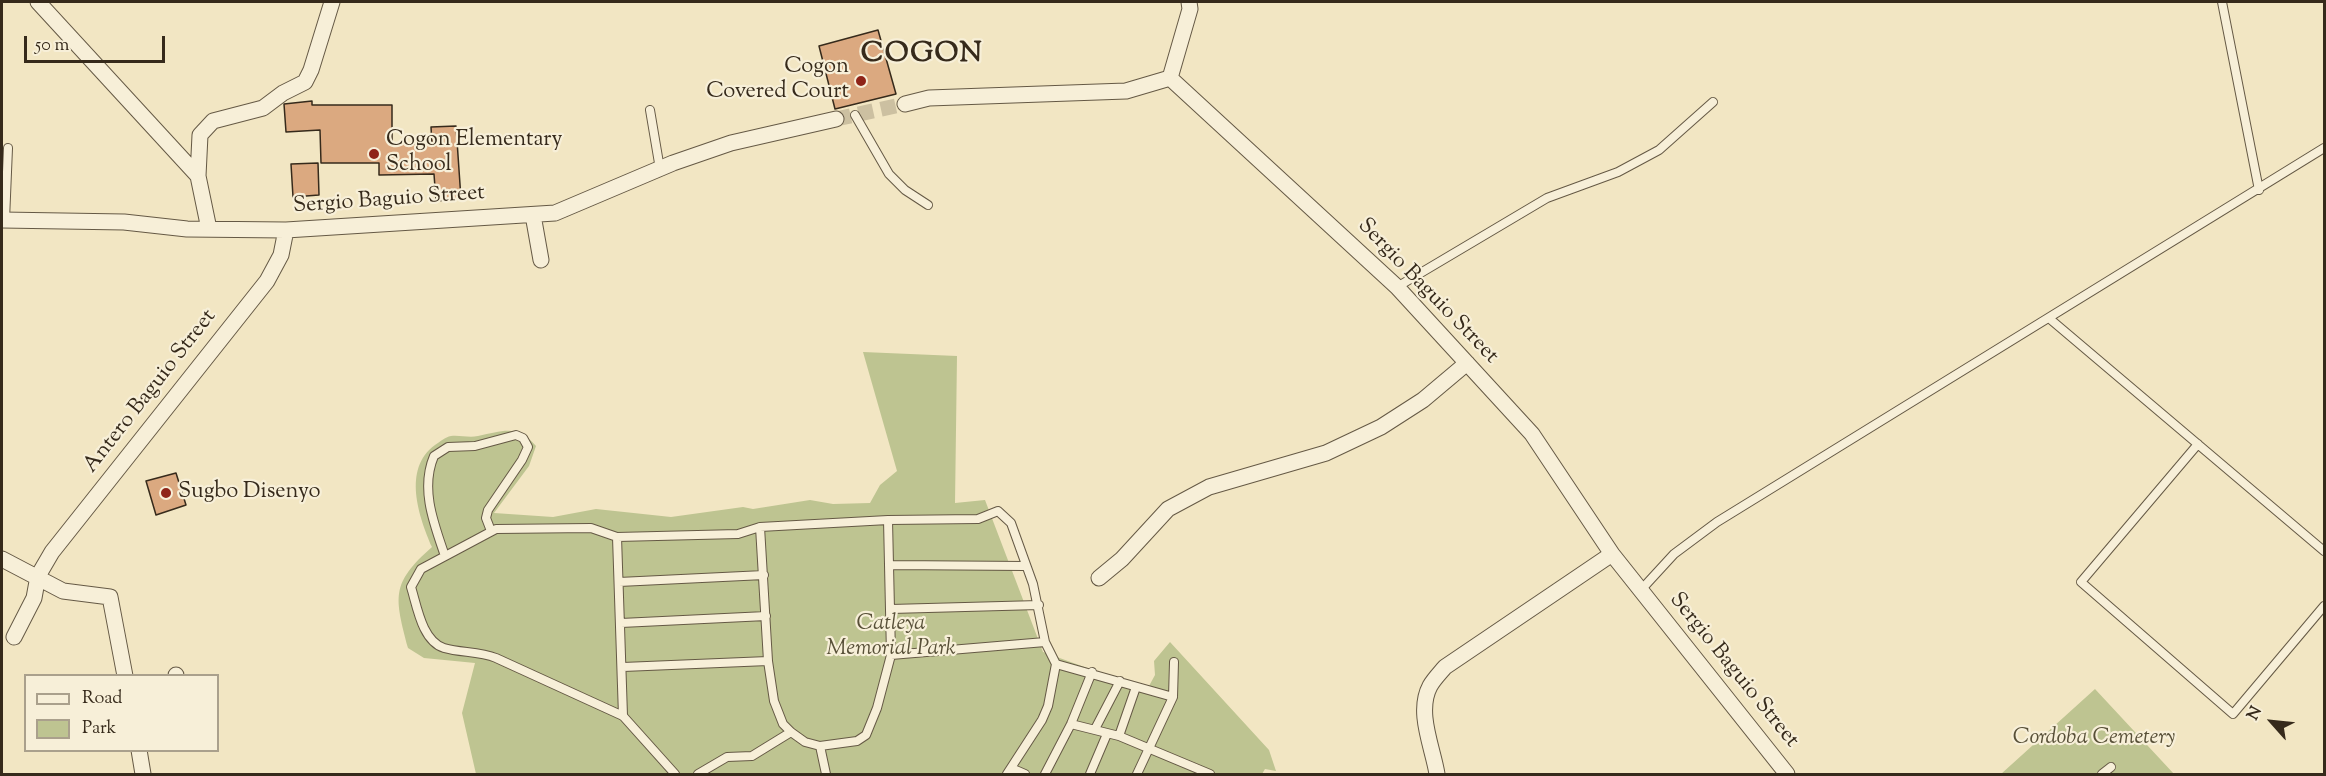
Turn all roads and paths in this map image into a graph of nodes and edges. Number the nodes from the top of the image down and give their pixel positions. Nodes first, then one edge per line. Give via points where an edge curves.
1 (38, 2) edge
2 (332, 2) edge
3 (1189, 2) edge
4 (2222, 2) edge
5 (1170, 78) junction
6 (1713, 102) dead end
7 (905, 104) tunnel mouth
8 (650, 110) dead end
9 (855, 115) dead end
10 (836, 119) tunnel mouth
11 (8, 148) dead end
12 (2325, 148) edge
13 (660, 169) junction
14 (198, 176) junction
15 (2259, 190) junction
16 (927, 205) dead end
17 (533, 214) junction
18 (3, 220) edge
19 (209, 229) junction
20 (286, 230) junction
21 (541, 260) dead end
22 (1397, 287) junction
23 (2050, 319) junction
24 (1467, 363) junction
25 (2198, 444) junction
26 (888, 519) junction
27 (760, 527) junction
28 (491, 531) junction
29 (617, 537) junction
30 (2325, 551) edge
31 (1612, 554) junction
32 (445, 556) junction
33 (2, 559) edge
34 (891, 565) junction
35 (1025, 566) junction
36 (764, 575) junction
37 (38, 576) junction
38 (1099, 578) dead end
39 (619, 582) junction
40 (1640, 591) junction
41 (1038, 605) junction
42 (2325, 606) edge
43 (891, 609) junction
44 (766, 616) junction
45 (621, 623) junction
46 (14, 638) dead end
47 (1045, 642) junction
48 (891, 655) junction
49 (768, 661) junction
50 (1174, 662) dead end
51 (1056, 664) junction
52 (623, 667) junction
53 (1092, 672) junction
54 (125, 674) edge
55 (1120, 681) junction
56 (1136, 687) junction
57 (1173, 697) junction
58 (623, 716) junction
59 (1071, 724) junction
60 (1095, 729) junction
61 (791, 732) junction
62 (1107, 734) junction
63 (1119, 736) junction
64 (820, 746) junction
65 (1149, 750) junction
66 (139, 752) edge
67 (2111, 767) dead end
68 (1009, 771) edge
69 (143, 774) edge
70 (675, 774) edge
71 (698, 774) edge
72 (826, 774) edge
73 (1025, 774) edge
74 (1045, 774) edge
75 (1090, 774) edge
76 (1137, 774) edge
77 (1210, 774) edge
78 (1437, 774) edge
79 (1787, 774) edge
80 (2102, 774) edge

1 - 14 street
2 - 14 street via 305,82 263,108 213,121 200,135
3 - 5 street
4 - 15 lane
5 - 7 street via 1126,91 929,98
5 - 22 street, Sergio Baguio Street
6 - 22 lane via 1659,150 1618,172 1547,198
8 - 13 lane
9 - 16 lane via 889,174
10 - 13 street, Sergio Baguio Street via 731,143
11 - 18 lane
12 - 15 lane
13 - 17 street, Sergio Baguio Street via 555,213
14 - 19 street
15 - 23 lane
17 - 20 street, Sergio Baguio Street
17 - 21 street
18 - 19 street, Sergio Baguio Street via 124,222
19 - 20 street, Sergio Baguio Street
20 - 37 street, Antero Baguio Street via 281,255 267,282 52,552
22 - 24 street, Sergio Baguio Street
23 - 25 lane
23 - 40 lane via 1709,527 1674,554
24 - 31 street, Sergio Baguio Street via 1532,434
24 - 38 street via 1423,400 1381,427 1326,453 1209,487 1168,509
25 - 30 lane
25 - 42 lane via 2081,582 2233,714
26 - 27 lane
26 - 34 lane
26 - 35 lane via 978,519 998,512 1011,523
27 - 29 lane via 738,534
27 - 36 lane
28 - 29 lane via 591,528
28 - 32 lane
28 - 32 lane via 486,518 488,510 528,447 516,435 475,446 448,447 434,456 428,485 431,515
29 - 39 lane
31 - 40 street, Sergio Baguio Street
31 - 78 street via 1444,667 1426,699 1427,732
32 - 58 lane via 421,569 411,587 429,637 442,648 481,652 496,658
33 - 37 street
34 - 35 lane
34 - 43 lane
35 - 41 lane
36 - 39 lane
36 - 44 lane
37 - 46 street, Antero Baguio Street via 34,598
37 - 54 street via 63,591 110,597
39 - 45 lane
40 - 79 street, Sergio Baguio Street
41 - 43 lane
41 - 47 lane
43 - 48 lane
44 - 45 lane
44 - 49 lane
45 - 52 lane
47 - 48 lane
47 - 51 lane
48 - 64 lane via 866,735 857,741
49 - 52 lane
49 - 61 lane via 774,700 783,724
50 - 57 lane
51 - 53 lane
51 - 68 lane via 1042,720
52 - 58 lane
53 - 55 lane
53 - 59 lane
55 - 56 lane
55 - 60 lane
56 - 57 lane
56 - 63 lane
57 - 65 lane
58 - 70 lane
59 - 60 lane
59 - 74 lane
60 - 62 lane
61 - 64 lane
61 - 71 lane via 752,756 728,757
62 - 63 lane
62 - 75 lane
63 - 65 lane
64 - 72 lane
65 - 76 lane
65 - 77 lane
66 - 69 street
67 - 80 lane
68 - 73 lane

